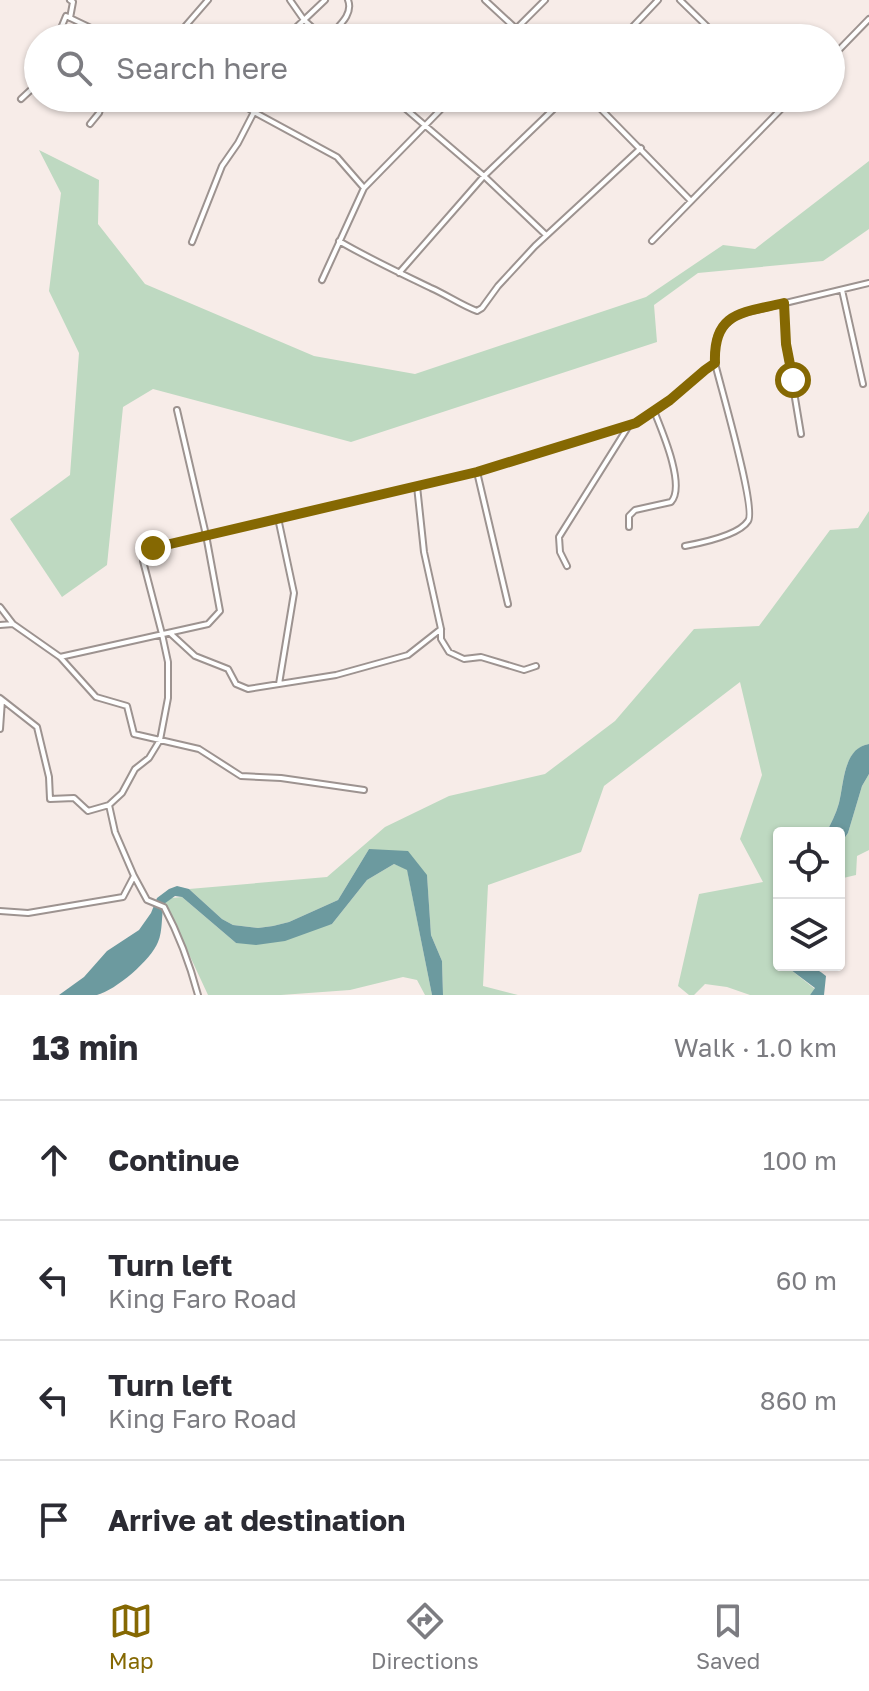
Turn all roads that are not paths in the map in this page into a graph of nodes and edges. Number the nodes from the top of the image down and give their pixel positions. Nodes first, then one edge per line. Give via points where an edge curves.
1 (70, 0) edge
2 (208, 0) edge
3 (290, 0) edge
4 (325, 0) edge
5 (348, 0) edge
6 (485, 0) edge
7 (545, 0) edge
8 (658, 0) edge
9 (680, 0) edge
10 (70, 18) junction
11 (869, 19) edge
12 (304, 20) junction
13 (63, 24) edge
14 (83, 24) edge
15 (187, 24) edge
16 (300, 24) edge
17 (309, 24) edge
18 (338, 24) edge
19 (511, 24) edge
20 (521, 24) edge
21 (635, 24) edge
22 (705, 24) edge
23 (845, 44) edge
24 (24, 96) edge
25 (21, 99) dead end
26 (99, 112) edge
27 (254, 112) joint
28 (409, 112) edge
29 (438, 112) edge
30 (550, 112) edge
31 (604, 112) edge
32 (778, 112) edge
33 (90, 124) dead end
34 (425, 126) junction
35 (641, 148) junction
36 (484, 176) junction
37 (364, 188) junction
38 (691, 201) junction
39 (546, 235) junction
40 (339, 241) junction
41 (652, 241) dead end
42 (192, 242) dead end
43 (399, 273) junction
44 (322, 280) dead end
45 (869, 283) edge
46 (842, 290) junction
47 (784, 303) junction
48 (715, 363) junction
49 (863, 384) dead end
50 (177, 410) dead end
51 (654, 411) junction
52 (629, 425) junction
53 (801, 434) dead end
54 (477, 472) junction
55 (417, 486) junction
56 (278, 518) junction
57 (629, 527) dead end
58 (206, 535) junction
59 (685, 546) dead end
60 (567, 566) dead end
61 (508, 604) dead end
62 (0, 607) edge
63 (13, 624) junction
64 (0, 625) edge
65 (441, 629) junction
66 (170, 633) junction
67 (162, 634) junction
68 (60, 657) junction
69 (536, 666) dead end
70 (279, 684) junction
71 (1, 699) edge
72 (0, 729) edge
73 (160, 740) junction
74 (364, 790) dead end
75 (109, 805) junction
76 (134, 876) junction
77 (0, 911) edge
78 (198, 995) edge

1 - 10 street
2 - 15 street
3 - 12 street
4 - 12 street
5 - 18 street via 350,11
6 - 19 street
7 - 20 street
8 - 21 street
9 - 22 street
10 - 13 street via 66,16
10 - 14 street
11 - 23 street
12 - 16 street
12 - 17 street
24 - 25 street
26 - 33 street
27 - 37 street via 337,157
27 - 42 street via 222,166
28 - 34 street
29 - 34 street
30 - 36 street
31 - 35 street
32 - 38 street
34 - 36 street
34 - 37 street
35 - 38 street
35 - 39 street
36 - 39 street
36 - 43 street
37 - 40 street
38 - 41 street
39 - 43 street via 477,311
40 - 43 street
40 - 44 street
45 - 46 street
46 - 47 street
46 - 49 street
47 - 48 street via 739,314 722,325
47 - 53 street
48 - 51 street
48 - 59 street via 751,516 713,541
50 - 58 street
51 - 52 street
51 - 57 street via 668,446 675,499 635,510
52 - 54 street
52 - 60 street via 559,537
54 - 55 street
54 - 61 street
55 - 56 street
55 - 65 street via 424,552
56 - 58 street
56 - 70 street via 294,593
58 - 66 street via 220,611 208,624
58 - 67 street via 144,553
62 - 63 street
63 - 64 street
63 - 68 street
65 - 69 street via 449,652 464,659 481,657 524,670
65 - 70 street via 408,655
66 - 67 street
66 - 70 street via 195,656 228,669 236,684 248,689
67 - 68 street
67 - 73 street via 168,698
68 - 73 street via 96,697 127,706 134,734
71 - 72 street
71 - 75 street via 37,727 50,799 74,798 88,811
73 - 74 street via 199,749 241,776
73 - 75 street
75 - 76 street
76 - 77 street via 123,897 28,913
76 - 78 street via 147,900 164,907

